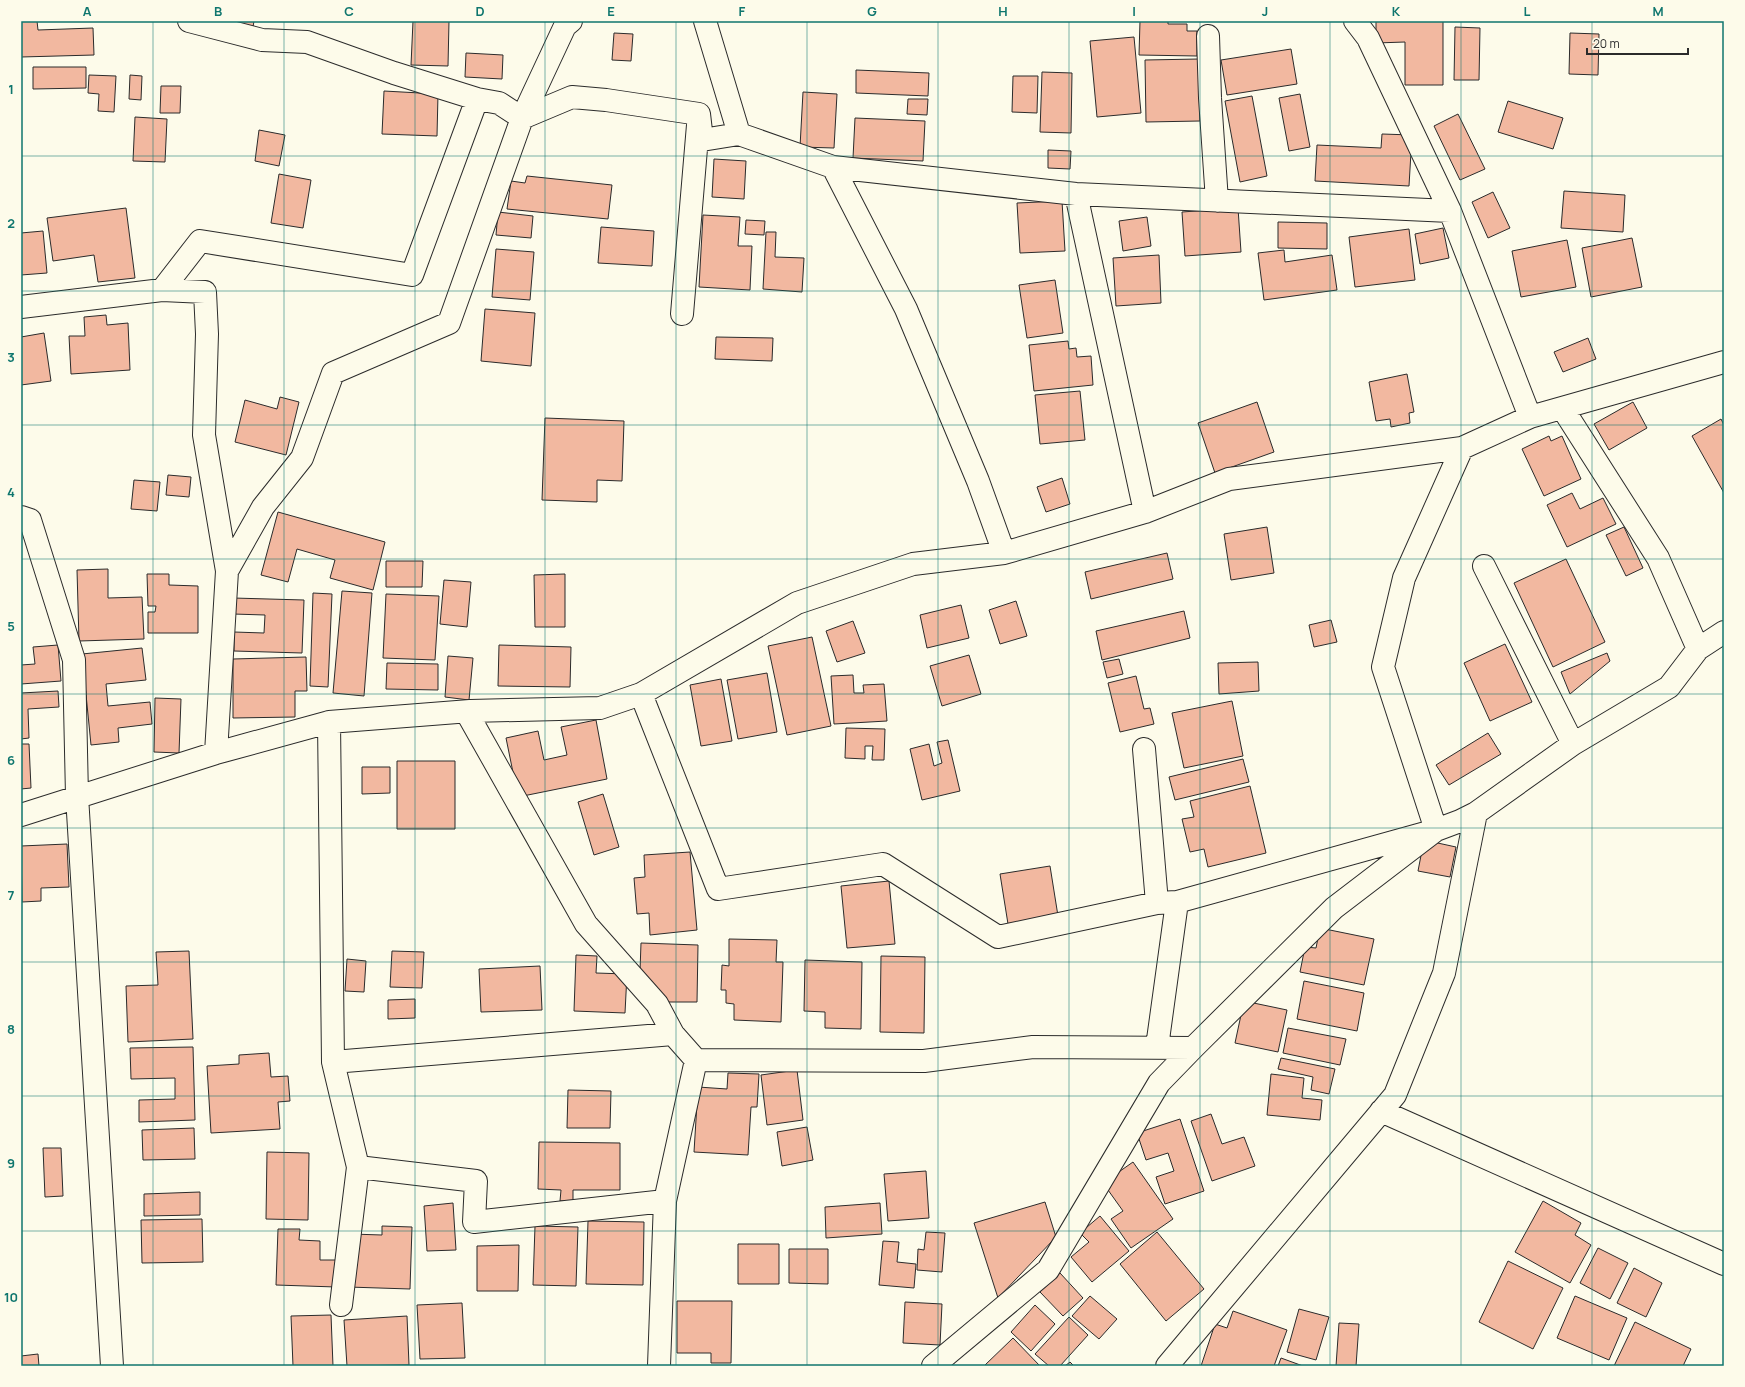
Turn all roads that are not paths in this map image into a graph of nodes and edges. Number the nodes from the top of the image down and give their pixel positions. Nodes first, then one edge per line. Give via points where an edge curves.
1 (189, 21) edge
2 (571, 21) edge
3 (705, 21) edge
4 (1355, 21) edge
5 (1208, 36) dead end
6 (477, 99) junction
7 (699, 114) junction
8 (522, 118) junction
9 (739, 134) junction
10 (833, 167) junction
11 (1076, 194) junction
12 (1217, 201) junction
13 (1450, 211) junction
14 (162, 290) junction
15 (21, 307) edge
16 (682, 314) dead end
17 (1724, 362) edge
18 (1563, 409) junction
19 (1530, 417) junction
20 (1462, 448) junction
21 (1145, 512) junction
22 (21, 517) edge
23 (1004, 553) junction
24 (1484, 566) dead end
25 (227, 571) junction
26 (1724, 632) edge
27 (1698, 649) junction
28 (640, 694) junction
29 (470, 711) junction
30 (329, 722) junction
31 (1573, 744) junction
32 (1144, 749) dead end
33 (216, 753) junction
34 (77, 796) junction
35 (1476, 813) junction
36 (21, 815) edge
37 (1436, 830) junction
38 (1167, 903) junction
39 (673, 1034) junction
40 (1157, 1047) junction
41 (1193, 1048) junction
42 (696, 1060) junction
43 (333, 1062) junction
44 (1381, 1111) junction
45 (358, 1167) junction
46 (665, 1201) junction
47 (1724, 1264) edge
48 (341, 1305) dead end
49 (939, 1364) edge
50 (112, 1366) edge
51 (658, 1366) edge
52 (1167, 1366) edge

1 - 6 street via 262,40 307,42
2 - 8 street via 565,26
3 - 9 street
4 - 13 street via 1368,38
5 - 12 street
6 - 8 street via 499,103
6 - 14 street via 412,275 200,241
7 - 8 street via 572,97
7 - 9 street via 702,140
7 - 16 street
8 - 25 street via 449,323 333,373 302,458 263,507
9 - 10 street
10 - 11 street
10 - 23 street via 906,309 978,481
11 - 12 street
11 - 21 street
12 - 13 street
13 - 19 street
14 - 15 street
14 - 25 street via 205,292 207,334 204,435
17 - 18 street
18 - 19 street
18 - 27 street via 1658,558
19 - 20 street
20 - 21 street via 1229,479
20 - 37 street via 1404,578 1383,667
21 - 23 street
22 - 34 street via 30,520 74,660
23 - 28 street via 913,564 797,603
24 - 31 street
25 - 33 street
26 - 27 street
27 - 31 street via 1670,687
28 - 29 street via 600,708
28 - 38 street via 718,889 883,864 998,936
29 - 30 street
29 - 39 street via 467,713 586,924 657,1004
30 - 33 street
30 - 43 street
31 - 35 street
32 - 38 street
33 - 34 street
34 - 36 street
34 - 50 street
35 - 37 street
35 - 44 street via 1444,973 1395,1095
37 - 38 street
37 - 41 street via 1334,908
38 - 40 street
39 - 42 street
39 - 43 street
40 - 41 street
40 - 42 street via 1034,1047 924,1061
41 - 49 street via 1159,1083 1048,1270
42 - 46 street
43 - 45 street
44 - 47 street
44 - 52 street
45 - 46 street via 476,1181 474,1222
45 - 48 street
46 - 51 street

